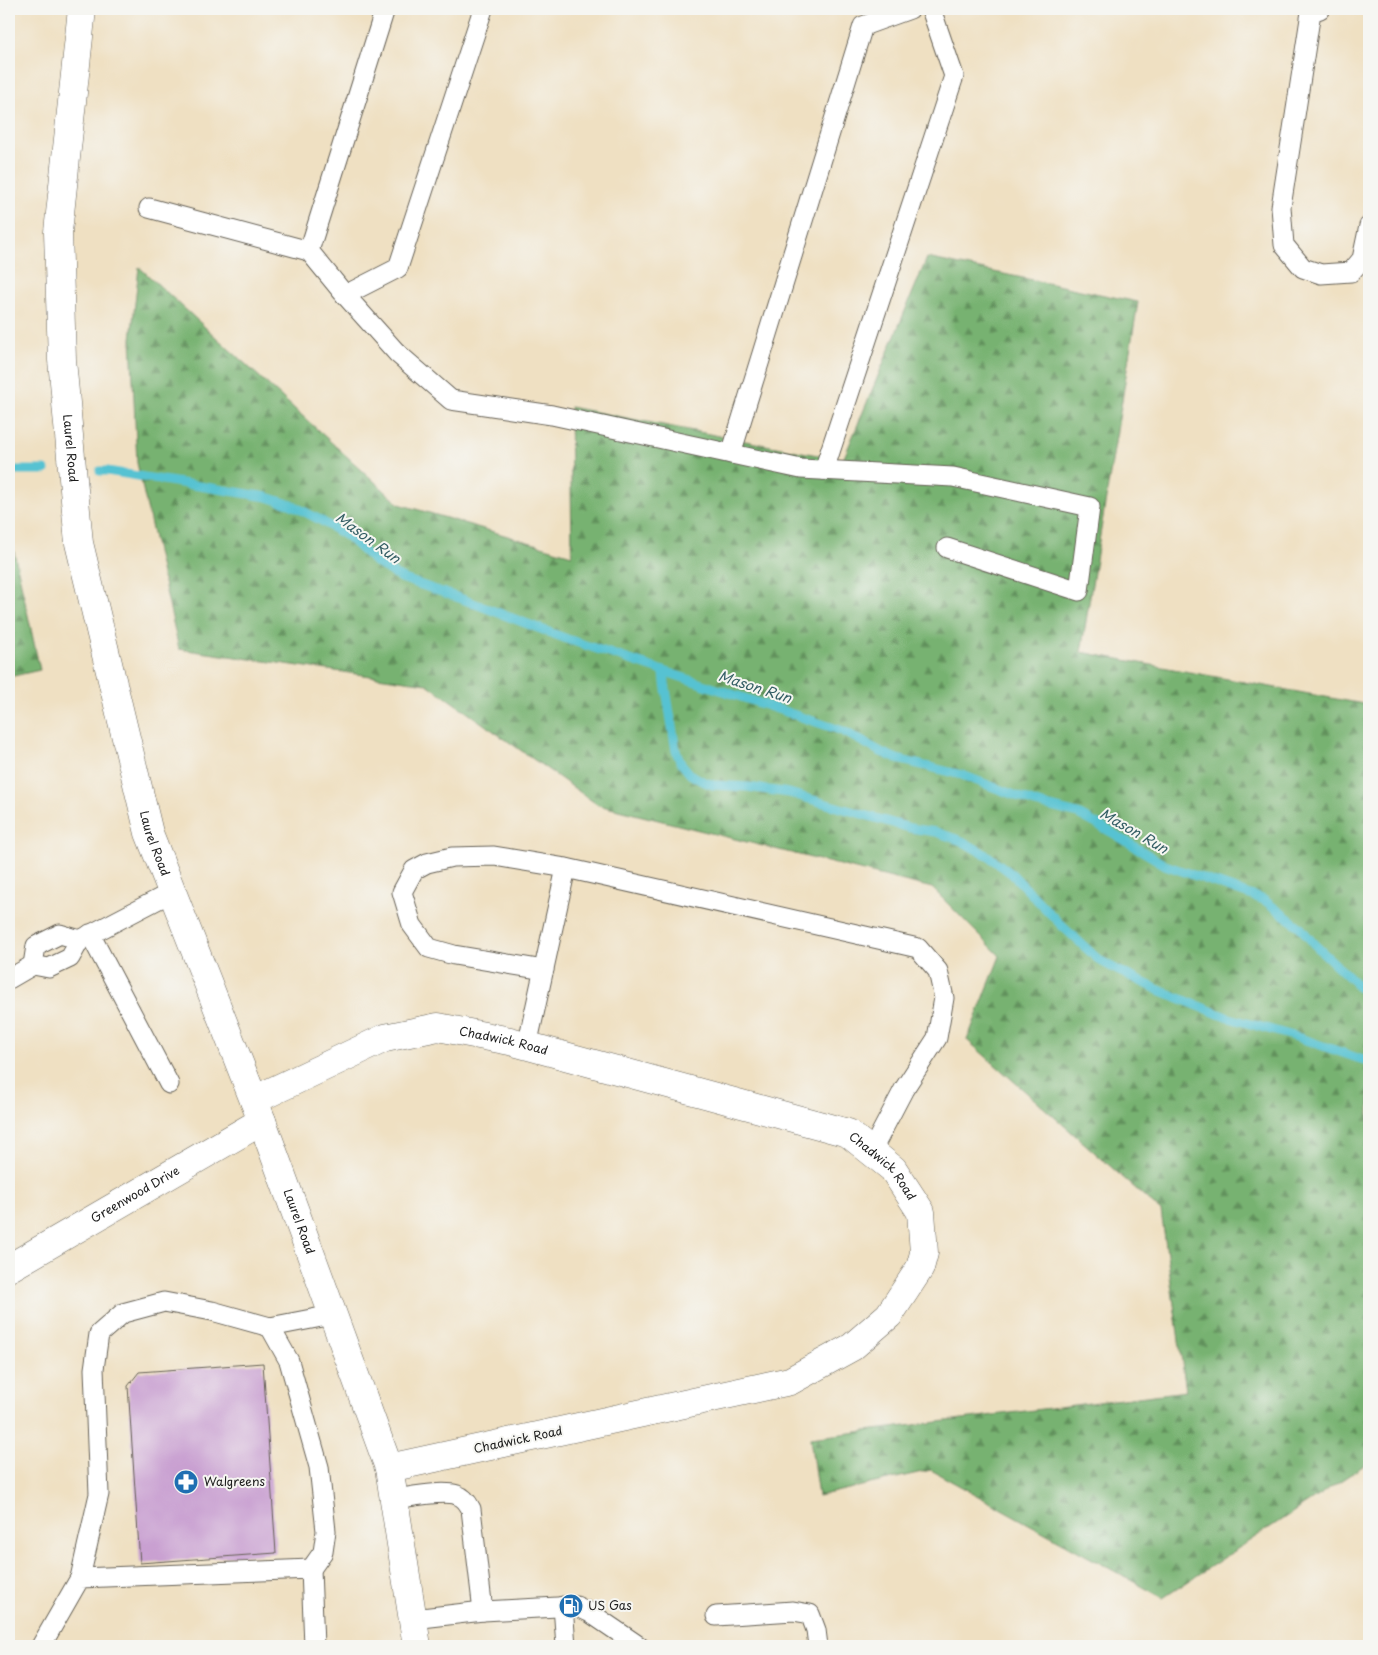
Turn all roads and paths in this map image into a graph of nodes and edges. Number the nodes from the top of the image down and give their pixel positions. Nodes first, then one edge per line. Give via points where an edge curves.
1 (82, 9) edge
2 (384, 9) edge
3 (483, 9) edge
4 (910, 9) edge
5 (931, 9) edge
6 (1313, 10) edge
7 (149, 208) dead end
8 (1369, 226) edge
9 (309, 250) junction
10 (345, 295) junction
11 (731, 454) junction
12 (824, 470) junction
13 (948, 548) dead end
14 (566, 868) junction
15 (172, 892) junction
16 (85, 937) junction
17 (33, 965) junction
18 (544, 970) junction
19 (9, 979) edge
20 (527, 1046) junction
21 (169, 1084) dead end
22 (258, 1110) junction
23 (871, 1152) junction
24 (9, 1268) edge
25 (332, 1315) junction
26 (270, 1327) junction
27 (389, 1468) junction
28 (394, 1498) junction
29 (311, 1568) junction
30 (80, 1578) junction
31 (562, 1606) junction
32 (483, 1611) junction
33 (716, 1616) dead end
34 (413, 1619) junction
35 (41, 1646) edge
36 (314, 1646) edge
37 (417, 1646) edge
38 (566, 1646) edge
39 (639, 1646) edge
40 (818, 1646) edge

1 - 15 main road, Laurel Road via 58,232 62,360 79,544 150,833
2 - 9 lane
3 - 10 lane via 398,268
4 - 11 lane via 862,26
5 - 12 lane via 954,76
6 - 8 lane via 1281,207 1284,245 1303,268 1320,274 1351,272 1362,259
7 - 9 lane
9 - 10 lane
10 - 11 lane via 397,353 451,400 552,415
11 - 12 lane via 801,469
12 - 13 lane via 953,477 1090,507 1079,591
14 - 18 lane
14 - 18 lane via 494,856 452,857 414,870 402,892 412,924 429,948
14 - 23 lane via 918,948 938,971 944,998 937,1038 904,1088
15 - 16 lane
15 - 22 main road, Laurel Road
16 - 17 lane via 70,958 49,968
16 - 17 lane via 60,934 36,946
16 - 21 lane
17 - 19 lane
18 - 20 lane
20 - 22 main road, Chadwick Road via 438,1027 385,1038
20 - 23 main road, Chadwick Road via 848,1133
22 - 24 main road, Greenwood Drive
22 - 25 main road, Laurel Road
23 - 27 main road, Chadwick Road via 893,1169 920,1212 924,1253 920,1268 889,1315 852,1347 790,1381
25 - 26 lane
25 - 27 main road, Laurel Road
26 - 29 lane via 289,1361 319,1467 326,1532 323,1552
26 - 30 lane via 164,1302 123,1313 99,1334 94,1370 99,1494
27 - 28 main road, Laurel Road
28 - 32 lane via 447,1494 459,1495 467,1501
28 - 34 main road, Laurel Road
29 - 30 lane
29 - 36 lane
30 - 35 lane
31 - 32 lane
31 - 38 lane
31 - 39 lane via 582,1608
32 - 34 lane
33 - 40 lane via 793,1611 810,1614
34 - 37 main road, Laurel Road

